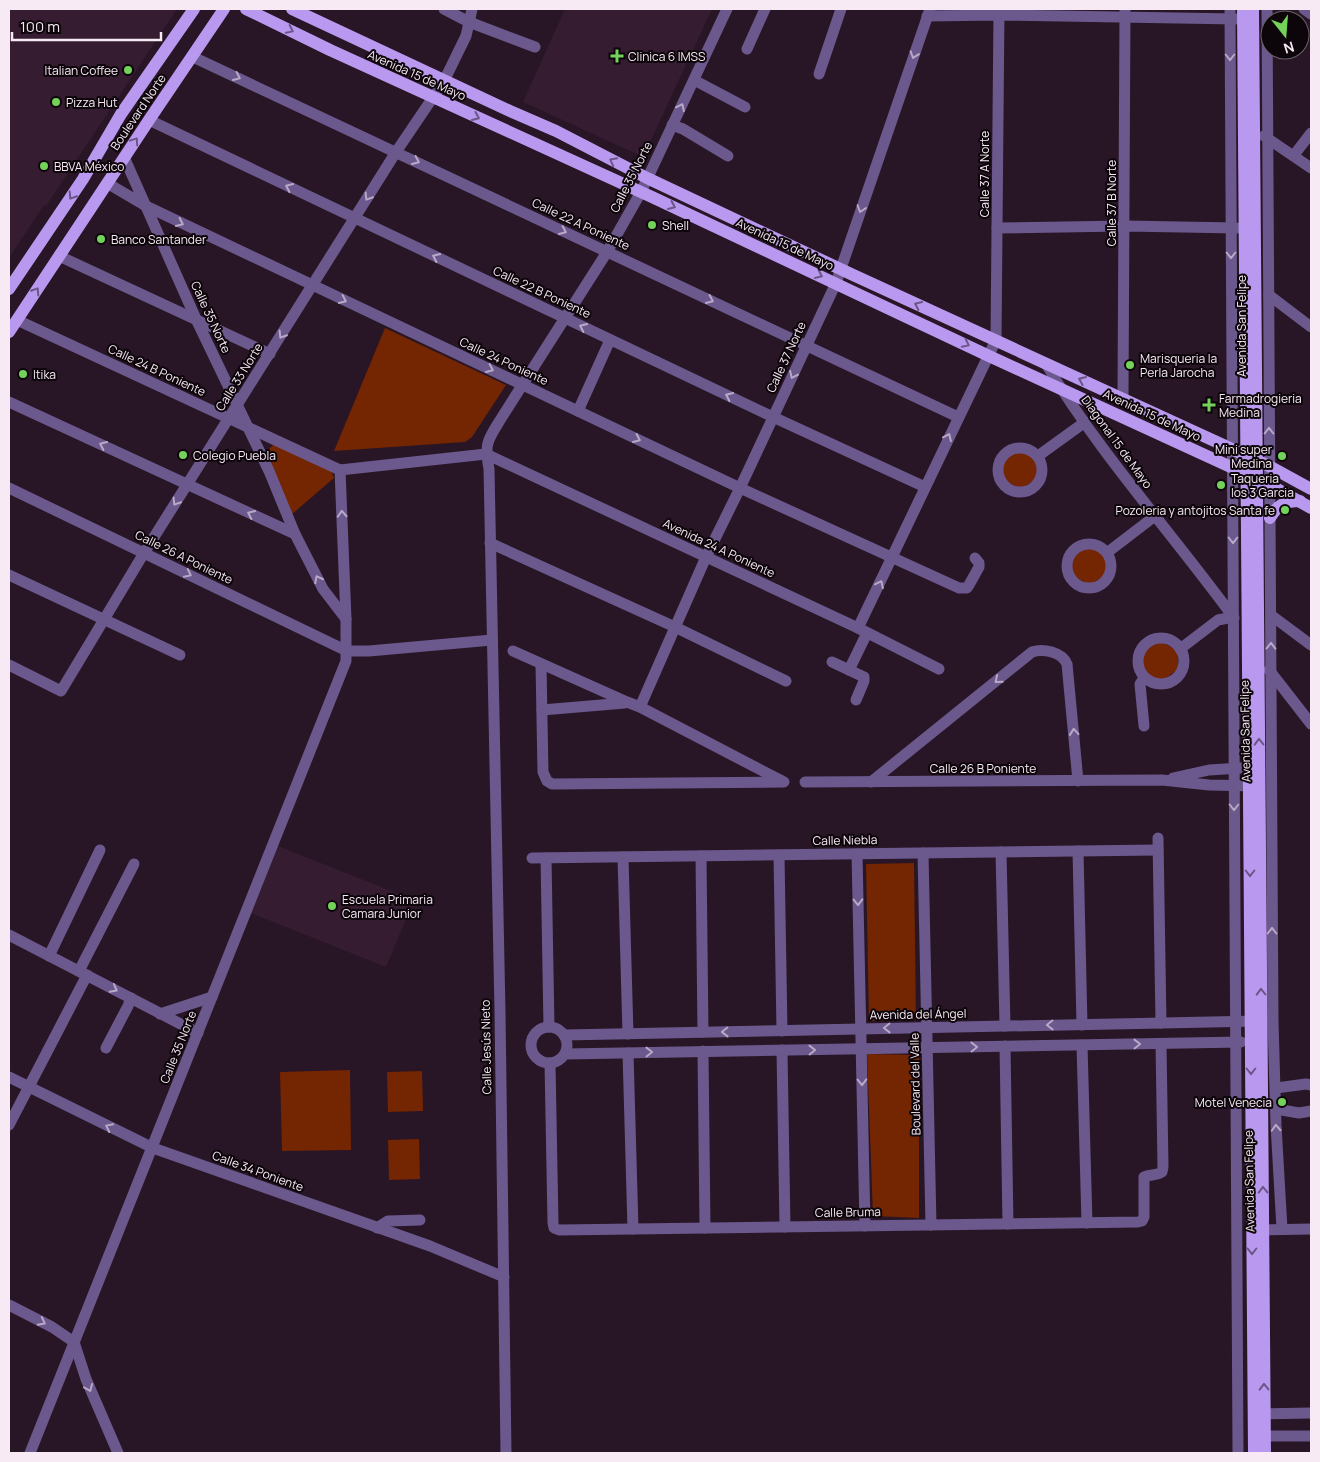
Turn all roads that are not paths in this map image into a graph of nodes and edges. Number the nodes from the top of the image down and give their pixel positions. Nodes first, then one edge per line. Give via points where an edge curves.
1 (194, 9) edge
2 (224, 9) edge
3 (246, 9) edge
4 (292, 9) edge
5 (444, 9) edge
6 (472, 9) edge
7 (727, 9) edge
8 (765, 9) edge
9 (841, 9) edge
10 (1267, 9) edge
11 (1304, 9) edge
12 (928, 12) edge
13 (999, 12) edge
14 (1125, 13) edge
15 (1230, 14) edge
16 (1248, 14) edge
17 (1311, 14) edge
18 (469, 22) junction
19 (535, 47) dead end
20 (747, 50) dead end
21 (193, 57) junction
22 (819, 74) dead end
23 (694, 80) junction
24 (444, 81) junction
25 (432, 97) junction
26 (745, 107) dead end
27 (148, 120) junction
28 (672, 125) junction
29 (1248, 129) junction
30 (1311, 133) edge
31 (1269, 139) junction
32 (396, 152) junction
33 (1294, 155) junction
34 (728, 156) dead end
35 (124, 157) junction
36 (1311, 168) edge
37 (647, 178) junction
38 (107, 183) junction
39 (640, 192) junction
40 (146, 206) junction
41 (355, 218) junction
42 (1125, 226) junction
43 (997, 228) junction
44 (1231, 228) junction
45 (1249, 228) junction
46 (607, 252) junction
47 (59, 256) junction
48 (842, 269) junction
49 (836, 283) junction
50 (313, 285) junction
51 (9, 289) edge
52 (1269, 295) junction
53 (564, 318) junction
54 (196, 319) junction
55 (17, 320) junction
56 (1311, 327) edge
57 (9, 332) edge
58 (610, 340) junction
59 (996, 340) junction
60 (807, 346) junction
61 (270, 354) junction
62 (989, 356) junction
63 (1046, 364) junction
64 (522, 384) junction
65 (1060, 387) junction
66 (1123, 398) junction
67 (9, 402) edge
68 (238, 404) junction
69 (578, 411) junction
70 (958, 416) junction
71 (229, 418) junction
72 (774, 418) junction
73 (1085, 422) junction
74 (248, 427) junction
75 (1232, 450) junction
76 (486, 454) junction
77 (1038, 456) dead end
78 (1251, 457) junction
79 (1269, 466) junction
80 (1232, 468) junction
81 (340, 470) junction
82 (1252, 476) junction
83 (187, 484) junction
84 (1270, 485) junction
85 (925, 487) junction
86 (9, 488) edge
87 (740, 488) junction
88 (1311, 489) edge
89 (1300, 500) junction
90 (1311, 508) edge
91 (1155, 516) junction
92 (1270, 518) junction
93 (295, 534) junction
94 (490, 543) junction
95 (1108, 552) junction
96 (144, 553) junction
97 (706, 557) junction
98 (892, 558) junction
99 (975, 558) dead end
100 (9, 574) edge
101 (1272, 616) junction
102 (1233, 617) junction
103 (104, 619) junction
104 (346, 619) junction
105 (675, 627) junction
106 (862, 630) junction
107 (492, 640) junction
108 (1248, 641) junction
109 (1311, 645) edge
110 (1180, 648) junction
111 (347, 651) junction
112 (513, 651) dead end
113 (1258, 654) junction
114 (180, 655) dead end
115 (832, 662) dead end
116 (541, 664) junction
117 (9, 665) edge
118 (939, 669) dead end
119 (849, 670) junction
120 (1271, 672) junction
121 (1144, 678) junction
122 (786, 681) dead end
123 (856, 700) dead end
124 (627, 702) junction
125 (640, 707) junction
126 (542, 710) junction
127 (1311, 724) edge
128 (1144, 726) dead end
129 (1254, 767) junction
130 (1234, 769) junction
131 (1209, 770) junction
132 (1162, 780) junction
133 (1078, 781) junction
134 (805, 782) dead end
135 (870, 782) junction
136 (1234, 785) junction
137 (1209, 786) junction
138 (1254, 786) junction
139 (100, 850) dead end
140 (1078, 851) junction
141 (1002, 852) junction
142 (923, 853) junction
143 (857, 854) junction
144 (779, 855) junction
145 (701, 856) junction
146 (624, 857) junction
147 (532, 858) dead end
148 (546, 858) junction
149 (134, 864) dead end
150 (9, 935) edge
151 (49, 956) junction
152 (83, 973) junction
153 (212, 997) junction
154 (131, 998) junction
155 (160, 1014) junction
156 (1262, 1021) junction
157 (1235, 1022) junction
158 (1161, 1023) junction
159 (1082, 1024) junction
160 (1005, 1026) junction
161 (549, 1027) junction
162 (927, 1028) junction
163 (861, 1029) junction
164 (782, 1030) junction
165 (703, 1032) junction
166 (198, 1033) junction
167 (628, 1034) junction
168 (564, 1035) junction
169 (1262, 1042) junction
170 (1235, 1043) junction
171 (1161, 1044) junction
172 (1082, 1045) junction
173 (1005, 1046) junction
174 (106, 1048) dead end
175 (927, 1048) junction
176 (861, 1049) junction
177 (782, 1050) junction
178 (703, 1051) junction
179 (628, 1053) junction
180 (566, 1054) junction
181 (550, 1063) junction
182 (9, 1077) edge
183 (1311, 1085) edge
184 (28, 1087) junction
185 (1276, 1092) junction
186 (1262, 1096) junction
187 (1276, 1109) junction
188 (1311, 1111) edge
189 (9, 1125) edge
190 (152, 1148) junction
191 (420, 1220) dead end
192 (1087, 1223) junction
193 (1008, 1224) junction
194 (932, 1225) junction
195 (865, 1226) junction
196 (786, 1227) junction
197 (377, 1228) junction
198 (633, 1228) junction
199 (705, 1228) junction
200 (1311, 1229) edge
201 (1258, 1230) junction
202 (1282, 1230) junction
203 (504, 1276) junction
204 (9, 1305) edge
205 (74, 1342) junction
206 (1237, 1348) junction
207 (1253, 1348) junction
208 (1311, 1413) edge
209 (1259, 1414) junction
210 (1259, 1436) junction
211 (1311, 1436) edge
212 (30, 1453) edge
213 (118, 1453) edge
214 (506, 1453) edge
215 (1238, 1453) edge
216 (1254, 1453) edge
217 (1265, 1453) edge

1 -> 51 main road, Boulevard Norte via 121,114 83,179
2 - 21 main road, Boulevard Norte
3 -> 25 main road, Avenida 15 de Mayo
4 - 24 main road, Avenida 15 de Mayo
5 - 18 street
6 - 18 street, Calle 33 Norte
7 - 23 street, Calle 35 Norte
8 - 20 street
9 - 22 street
10 - 31 street, Avenida San Felipe
11 - 17 street
12 - 13 street
12 -> 48 street, Calle 37 Norte
13 - 14 street
13 - 43 street, Calle 37 A Norte
14 - 15 street
14 - 42 street, Calle 37 B Norte
15 - 16 street
15 -> 44 street, Avenida San Felipe
16 - 29 main road, Avenida San Felipe
18 - 19 street
18 - 24 street, Calle 33 Norte via 461,50
21 - 27 main road, Boulevard Norte
21 -> 32 street, Calle 22 A Poniente
23 - 26 street
28 -> 23 street, Calle 35 Norte
24 - 25 street, Calle 33 Norte
37 -> 24 main road, Avenida 15 de Mayo via 556,131
25 - 32 street, Calle 33 Norte
25 -> 39 main road, Avenida 15 de Mayo
35 -> 27 main road, Boulevard Norte
41 -> 27 street, Calle 22 B Poniente
28 - 34 street
28 - 37 street, Calle 35 Norte
29 - 31 street
29 - 45 main road, Avenida San Felipe
30 - 33 street
31 - 33 street
31 - 52 street, Avenida San Felipe
32 -> 41 street, Calle 33 Norte
32 -> 46 street, Calle 22 A Poniente
33 - 36 street
35 - 38 main road, Boulevard Norte
35 - 40 street, Calle 35 Norte
37 - 39 street, Calle 35 Norte
37 - 48 main road, Avenida 15 de Mayo
38 - 40 street, Calle 24 Poniente
38 - 47 main road, Boulevard Norte
39 - 46 street, Calle 35 Norte
39 -> 49 main road, Avenida 15 de Mayo
40 -> 50 street, Calle 24 Poniente
40 - 54 street, Calle 35 Norte
41 - 50 street, Calle 33 Norte
53 -> 41 street, Calle 22 B Poniente
42 - 43 street
42 - 44 street
42 - 66 street, Calle 37 B Norte
43 - 59 street, Calle 37 A Norte
44 - 45 street
44 -> 75 street, Avenida San Felipe
45 - 78 main road, Avenida San Felipe
46 - 53 street, Calle 35 Norte
46 -> 60 street, Calle 22 A Poniente
47 - 54 street
55 -> 47 main road, Boulevard Norte
48 - 49 street, Calle 37 Norte
59 -> 48 main road, Avenida 15 de Mayo
49 - 60 street, Calle 37 Norte
49 -> 62 main road, Avenida 15 de Mayo
50 -> 61 street, Calle 33 Norte
50 -> 64 street, Calle 24 Poniente
52 - 56 street
79 -> 52 street, Avenida San Felipe
58 -> 53 street, Calle 22 B Poniente
53 - 64 street, Calle 35 Norte
54 - 61 street
54 - 68 street, Calle 35 Norte
55 - 57 main road, Boulevard Norte
55 - 71 street, Calle 24 B Poniente
58 - 69 street
72 -> 58 street, Calle 22 B Poniente
59 - 62 street
59 - 63 main road, Avenida 15 de Mayo
60 - 70 street, Calle 22 A Poniente
60 -> 72 street, Calle 37 Norte
61 - 68 street, Calle 33 Norte
62 - 65 main road, Avenida 15 de Mayo
62 - 70 street
63 - 65 street, Diagonal 15 de Mayo
66 -> 63 main road, Avenida 15 de Mayo
64 - 69 street, Calle 24 Poniente
64 - 76 street, Calle 35 Norte via 490,437
65 - 73 street, Diagonal 15 de Mayo
65 - 80 main road, Avenida 15 de Mayo
66 - 75 main road, Avenida 15 de Mayo
83 -> 67 street
68 - 71 street, Calle 33 Norte
68 - 74 street, Calle 35 Norte
69 -> 87 street, Calle 24 Poniente
85 -> 70 street
71 - 74 street, Calle 24 B Poniente
71 - 83 street, Calle 33 Norte
72 - 85 street, Calle 22 B Poniente
72 - 87 street, Calle 37 Norte
73 - 77 street
73 - 91 street, Diagonal 15 de Mayo
74 - 81 street, Calle 24 B Poniente
74 - 93 street, Calle 35 Norte
75 - 78 main road, Avenida 15 de Mayo
75 - 80 street, Avenida San Felipe
76 - 81 street
76 - 94 street, Calle Jesús Nieto
76 - 97 street, Avenida 24 A Poniente
78 - 79 main road, Avenida 15 de Mayo
78 - 82 main road, Avenida San Felipe
79 - 84 street, Avenida San Felipe
79 - 88 main road, Avenida 15 de Mayo
80 - 82 main road, Avenida 15 de Mayo
80 -> 102 street, Avenida San Felipe
104 -> 81 street, Calle 35 Norte
82 - 84 main road, Avenida 15 de Mayo
82 - 108 main road, Avenida San Felipe
82 - 113 main road, Avenida San Felipe
93 -> 83 street
83 -> 96 street, Calle 33 Norte
84 - 89 main road, Avenida 15 de Mayo
84 - 92 street, Avenida San Felipe
85 - 98 street
86 - 96 street, Calle 26 A Poniente
87 - 97 street, Calle 37 Norte
87 - 98 street, Calle 24 Poniente
89 - 90 main road, Avenida 15 de Mayo
89 - 92 main road via 1280,505
91 - 95 street
91 - 102 street, Diagonal 15 de Mayo
92 - 101 street, Avenida San Felipe
104 -> 93 street, Calle 35 Norte via 323,589
94 - 105 street
94 - 107 street, Calle Jesús Nieto
95 - 95 street via 1094,543 1078,546 1068,559 1067,567 1074,582 1089,588 1104,583 1112,568
96 - 103 street, Calle 33 Norte
96 -> 111 street, Calle 26 A Poniente
97 - 105 street, Calle 37 Norte
97 - 106 street, Avenida 24 A Poniente
98 - 99 street, Calle 24 Poniente via 962,588 969,585 979,567
106 -> 98 street
100 - 103 street
101 - 109 street
120 -> 101 street, Avenida San Felipe
102 - 108 street, Diagonal 15 de Mayo
102 - 110 street via 1218,620
102 - 130 street, Avenida San Felipe
103 - 114 street
103 - 117 street, Calle 33 Norte via 61,691
104 - 111 street, Calle 35 Norte
105 - 122 street
105 - 125 street, Calle 37 Norte
106 - 118 street, Avenida 24 A Poniente
106 - 119 street
107 - 111 street
107 - 203 street, Calle Jesús Nieto
108 - 113 street, Diagonal 15 de Mayo
108 - 129 main road, Avenida San Felipe
110 - 121 street via 1183,665 1175,679 1160,684
110 - 121 street via 1166,639 1149,642 1139,654 1138,663
111 - 153 street, Calle 35 Norte via 342,672
112 - 116 street
113 - 120 street, Diagonal 15 de Mayo
129 -> 113 main road, Avenida San Felipe
115 - 119 street
116 - 124 street
116 - 126 street
119 - 123 street via 864,678
120 - 127 street, Diagonal 15 de Mayo
156 -> 120 street, Avenida San Felipe
121 - 128 street via 1140,684
124 - 125 street
124 - 126 street
125 - 126 street via 784,782 552,784 542,772
129 - 130 street, Calle 26 B Poniente
129 - 138 main road, Avenida San Felipe
130 - 131 street, Calle 26 B Poniente
130 - 136 street, Avenida San Felipe
131 - 132 street, Calle 26 B Poniente
131 - 137 street
132 - 133 street, Calle 26 B Poniente
132 - 137 street, Calle 26 B Poniente
133 - 135 street, Calle 26 B Poniente
133 -> 135 street via 1067,664 1061,656 1042,650 1032,652
134 - 135 street, Calle 26 B Poniente
136 - 137 street, Calle 26 B Poniente
136 - 138 street, Calle 26 B Poniente
136 -> 157 street, Avenida San Felipe
138 - 156 main road, Avenida San Felipe
139 - 151 street
140 - 141 street, Calle Niebla
140 - 158 street, Calle Niebla via 1158,844
140 - 159 street
141 - 142 street, Calle Niebla
141 - 160 street
142 - 143 street, Calle Niebla
142 - 162 street, Boulevard del Valle
143 - 144 street, Calle Niebla
143 -> 163 street
144 - 145 street, Calle Niebla
144 - 164 street
145 - 146 street, Calle Niebla
145 - 165 street
146 - 148 street, Calle Niebla
146 - 167 street
147 - 148 street, Calle Niebla
148 - 161 street
149 - 152 street
150 - 151 street
151 - 152 street
152 -> 154 street
152 - 184 street
153 - 155 street
153 - 166 street, Calle 35 Norte
154 - 155 street
154 - 174 street
155 - 166 street
156 - 157 street, Avenida del Ángel
156 - 169 main road, Avenida San Felipe
157 - 158 street, Avenida del Ángel
157 - 170 street, Avenida San Felipe
158 - 159 street, Avenida del Ángel
159 -> 160 street, Avenida del Ángel
160 - 162 street, Avenida del Ángel
161 - 168 street
161 - 181 street via 538,1031 531,1047 536,1058
162 -> 163 street, Avenida del Ángel
162 - 175 street, Boulevard del Valle
163 - 164 street, Avenida del Ángel
163 - 176 street
164 -> 165 street, Avenida del Ángel
165 - 167 street, Avenida del Ángel
166 - 190 street, Calle 35 Norte
167 - 168 street, Avenida del Ángel
168 - 180 street via 568,1044
169 - 170 street
169 - 185 street, Avenida San Felipe
169 - 186 main road, Avenida San Felipe
169 -> 201 main road, Avenida San Felipe
170 - 171 street
170 - 206 street, Avenida San Felipe
172 -> 171 street
171 - 192 street, Calle Bruma via 1163,1167 1159,1174 1144,1177 1142,1221
172 - 173 street
172 - 192 street
175 -> 173 street
173 - 193 street
175 - 176 street
175 - 194 street, Boulevard del Valle
177 -> 176 street
176 -> 195 street
177 - 178 street
177 - 196 street
179 -> 178 street
178 - 199 street
179 - 180 street
179 - 198 street
180 - 181 street
181 - 198 street, Calle Bruma via 554,1228
182 - 184 street, Calle 34 Poniente
183 - 185 street
184 - 189 street
190 -> 184 street, Calle 34 Poniente
185 - 186 street
185 - 187 street, Avenida San Felipe
201 -> 186 main road, Avenida San Felipe
187 - 188 street via 1299,1113
202 -> 187 street, Avenida San Felipe
190 - 197 street, Calle 34 Poniente
190 - 205 street, Calle 35 Norte
191 - 197 street via 388,1221
192 - 193 street, Calle Bruma
193 - 194 street, Calle Bruma
194 - 195 street, Calle Bruma
195 - 196 street, Calle Bruma
196 - 199 street, Calle Bruma
197 - 203 street, Calle 34 Poniente
198 - 199 street, Calle Bruma
200 - 202 street
201 - 202 street
201 -> 207 main road, Avenida San Felipe
209 -> 201 main road, Avenida San Felipe
203 - 214 street, Calle Jesús Nieto
204 -> 205 street
205 - 212 street, Calle 35 Norte
205 -> 213 street
206 - 207 street
206 - 215 street, Avenida San Felipe
207 - 209 main road, Avenida San Felipe
208 - 209 street
209 - 210 main road, Avenida San Felipe
210 - 211 street
210 - 216 main road, Avenida San Felipe
210 - 217 main road, Avenida San Felipe

